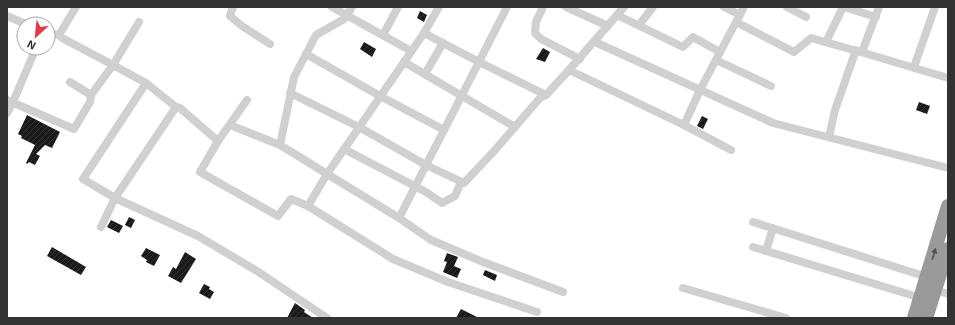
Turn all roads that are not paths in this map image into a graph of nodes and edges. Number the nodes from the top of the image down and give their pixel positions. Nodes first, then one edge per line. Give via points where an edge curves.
1 (76, 7) edge
2 (233, 7) edge
3 (332, 7) edge
4 (352, 7) edge
5 (398, 7) edge
6 (439, 7) edge
7 (507, 7) edge
8 (544, 7) edge
9 (566, 7) edge
10 (624, 7) edge
11 (653, 7) edge
12 (724, 7) edge
13 (744, 7) edge
14 (786, 7) edge
15 (844, 7) edge
16 (880, 7) edge
17 (935, 7) edge
18 (346, 15) junction
19 (617, 15) junction
20 (806, 17) dead end
21 (876, 17) junction
22 (738, 19) junction
23 (139, 22) dead end
24 (608, 26) junction
25 (639, 26) junction
26 (424, 33) junction
27 (56, 34) edge
28 (59, 35) junction
29 (383, 35) junction
30 (595, 42) junction
31 (826, 42) junction
32 (443, 43) junction
33 (270, 44) dead end
34 (411, 51) junction
35 (859, 51) junction
36 (306, 54) junction
37 (32, 56) edge
38 (718, 56) junction
39 (580, 59) junction
40 (404, 62) junction
41 (479, 62) junction
42 (113, 65) junction
43 (914, 67) junction
44 (569, 70) junction
45 (425, 74) junction
46 (948, 78) edge
47 (70, 82) dead end
48 (146, 83) junction
49 (771, 86) dead end
50 (700, 90) junction
51 (290, 93) junction
52 (91, 95) junction
53 (462, 95) junction
54 (546, 95) junction
55 (380, 96) junction
56 (247, 100) dead end
57 (10, 101) edge
58 (176, 106) junction
59 (7, 113) edge
60 (230, 125) junction
61 (684, 125) junction
62 (359, 127) junction
63 (515, 127) junction
64 (444, 130) junction
65 (829, 137) junction
66 (218, 141) junction
67 (280, 145) junction
68 (344, 149) junction
69 (731, 150) dead end
70 (426, 164) junction
71 (948, 168) edge
72 (327, 174) junction
73 (461, 182) junction
74 (415, 186) junction
75 (115, 198) junction
76 (308, 206) junction
77 (948, 206) edge
78 (399, 218) junction
79 (753, 222) dead end
80 (101, 226) dead end
81 (773, 228) junction
82 (753, 247) dead end
83 (948, 249) edge
84 (766, 251) junction
85 (927, 277) junction
86 (683, 288) dead end
87 (563, 292) dead end
88 (942, 292) edge
89 (921, 298) junction
90 (537, 312) dead end
91 (327, 318) edge
92 (786, 318) edge
93 (914, 318) edge
94 (926, 318) edge

1 - 28 street
2 - 33 street via 230,16
3 - 18 street
4 - 18 street
5 - 29 street
6 - 26 street
7 - 41 street
8 - 39 street via 536,22 535,33 540,39
9 - 24 street
10 - 19 street
11 - 25 street
12 - 22 street
13 - 22 street
14 - 20 street
15 - 21 street
15 - 31 street
16 - 21 street
17 - 43 street
18 - 29 street
18 - 36 street via 344,19 316,35
19 - 24 street
19 - 25 street
21 - 35 street
22 - 31 street via 794,52 811,38
22 - 38 street
23 - 42 street
24 - 30 street
25 - 38 street via 683,47 693,37
26 - 32 street
26 - 34 street
27 - 28 street
28 - 42 street
29 - 34 street
30 - 39 street
30 - 50 street
31 - 35 street
32 - 41 street
32 - 45 street
34 - 40 street
35 - 43 street
35 - 65 street via 835,110
36 - 51 street via 294,77
36 - 55 street
37 - 57 street
38 - 49 street
38 - 50 street
39 - 44 street
40 - 45 street
40 - 55 street
41 - 53 street
41 - 54 street
42 - 48 street
42 - 52 street
43 - 46 street
44 - 54 street
44 - 61 street
45 - 53 street
47 - 52 street
48 - 58 street
48 - 75 street via 83,179
50 - 61 street
50 - 65 street via 773,123
51 - 62 street
51 - 67 street
52 - 57 street via 90,102 74,129
53 - 63 street
53 - 64 street
54 - 63 street via 540,98
55 - 62 street
55 - 64 street
56 - 60 street
57 - 59 street
58 - 66 street
58 - 75 street
60 - 66 street
60 - 67 street
61 - 69 street
62 - 68 street
62 - 70 street
63 - 73 street via 475,172 464,183
64 - 70 street
65 - 71 street
66 - 76 street via 200,172 278,216 291,199
67 - 72 street
68 - 72 street
68 - 74 street
70 - 73 street
70 - 74 street
72 - 76 street
72 - 78 street
73 - 74 street via 454,196 442,203
74 - 78 street
75 - 80 street
75 - 91 street via 198,236 257,271
76 - 90 street via 393,259 448,282
85 -> 77 highway
78 - 87 street via 431,240
79 - 81 street
81 - 84 street
81 - 85 street
82 - 84 street
83 - 88 highway
84 - 89 street
85 - 89 highway
86 - 92 street
88 - 94 highway
89 - 93 highway

